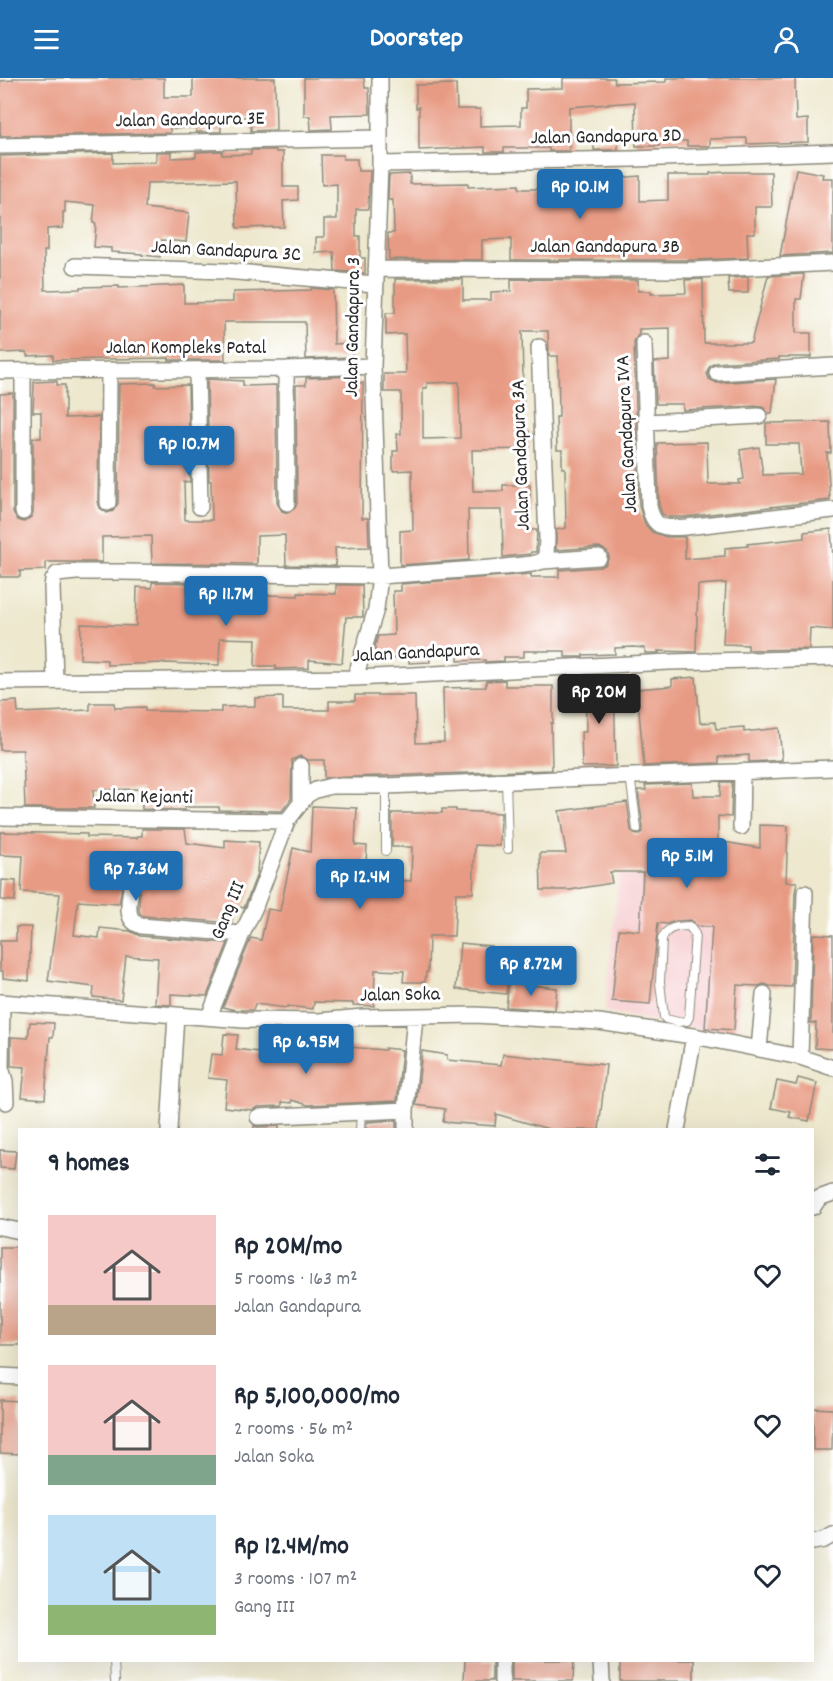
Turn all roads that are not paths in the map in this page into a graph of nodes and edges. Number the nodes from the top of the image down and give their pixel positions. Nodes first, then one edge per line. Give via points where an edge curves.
1 (380, 78) edge
2 (393, 78) edge
3 (380, 138) junction
4 (0, 146) edge
5 (833, 152) edge
6 (381, 164) junction
7 (833, 263) edge
8 (75, 266) dead end
9 (376, 276) junction
10 (644, 343) dead end
11 (539, 347) dead end
12 (373, 366) junction
13 (833, 366) edge
14 (286, 369) junction
15 (109, 370) junction
16 (197, 370) junction
17 (0, 371) edge
18 (23, 372) junction
19 (717, 373) dead end
20 (759, 416) dead end
21 (647, 422) junction
22 (108, 503) dead end
23 (287, 503) dead end
24 (200, 507) dead end
25 (833, 510) edge
26 (23, 512) dead end
27 (599, 557) dead end
28 (543, 561) junction
29 (380, 576) junction
30 (833, 658) edge
31 (355, 678) junction
32 (55, 681) junction
33 (0, 682) edge
34 (301, 766) dead end
35 (833, 768) edge
36 (742, 771) junction
37 (630, 776) junction
38 (506, 780) junction
39 (386, 786) junction
40 (301, 803) junction
41 (0, 818) edge
42 (287, 820) junction
43 (741, 827) dead end
44 (637, 829) dead end
45 (508, 849) dead end
46 (386, 851) dead end
47 (131, 886) dead end
48 (806, 893) dead end
49 (242, 934) junction
50 (764, 994) dead end
51 (1, 1002) edge
52 (176, 1014) junction
53 (209, 1017) junction
54 (416, 1017) junction
55 (677, 1028) junction
56 (694, 1036) junction
57 (759, 1048) junction
58 (800, 1057) junction
59 (833, 1068) edge
60 (6, 1102) dead end
61 (406, 1110) junction
62 (361, 1112) junction
63 (258, 1117) dead end
64 (170, 1128) edge
65 (360, 1128) edge
66 (406, 1128) edge
67 (677, 1128) edge
68 (833, 1194) edge
69 (814, 1206) edge
70 (0, 1227) edge
71 (18, 1231) edge
72 (0, 1376) edge
73 (18, 1377) edge
74 (833, 1534) edge
75 (814, 1542) edge
76 (114, 1662) edge
77 (502, 1662) edge
78 (601, 1662) edge
79 (115, 1681) edge
80 (502, 1681) edge
81 (602, 1681) edge

1 - 2 street
1 - 3 street, Jalan Gandapura 3
3 - 4 street, Jalan Gandapura 3E
3 - 6 street, Jalan Gandapura 3
5 - 6 street, Jalan Gandapura 3D
6 - 9 street, Jalan Gandapura 3
7 - 9 street, Jalan Gandapura 3B via 694,270
8 - 9 street, Jalan Gandapura 3C
9 - 12 street, Jalan Gandapura 3
10 - 21 street, Jalan Gandapura IVA
11 - 28 street, Jalan Gandapura 3A via 547,539
12 - 14 street, Jalan Kompleks Patal
12 - 29 street, Jalan Gandapura 3
13 - 19 street
14 - 16 street, Jalan Kompleks Patal
14 - 23 street
15 - 16 street, Jalan Kompleks Patal
15 - 18 street, Jalan Kompleks Patal
15 - 22 street
16 - 24 street
17 - 18 street, Jalan Kompleks Patal
18 - 26 street
20 - 21 street
21 - 25 street, Jalan Gandapura IVA via 649,506 652,517 661,526 686,527
27 - 28 street
28 - 29 street
29 - 31 street, Jalan Gandapura 3 via 376,609
29 - 32 street via 57,574 52,587
30 - 31 street, Jalan Gandapura
31 - 32 street, Jalan Gandapura
32 - 33 street, Jalan Gandapura
34 - 40 street
35 - 36 street, Gang III
36 - 37 street, Gang III
36 - 43 street
37 - 38 street, Gang III
37 - 44 lane
38 - 39 street, Gang III
38 - 45 lane
39 - 40 street, Gang III via 331,786 307,795
39 - 46 lane
40 - 42 street, Gang III
41 - 42 street, Jalan Kejanti
42 - 49 street, Gang III
47 - 49 street via 129,912 135,924
48 - 58 street
49 - 53 street, Gang III
50 - 57 street
51 - 52 street, Jalan Soka
51 - 60 street via 1,1068
52 - 53 street, Jalan Soka
52 - 64 street
53 - 54 street, Jalan Soka via 298,1021
54 - 55 street, Jalan Soka via 541,1018
54 - 61 street
55 - 55 lane via 664,1017 660,982 662,939 668,928 689,926 695,934 690,1017
55 - 56 street, Jalan Soka
56 - 57 street, Jalan Soka
56 - 67 street
57 - 58 street, Jalan Soka
58 - 59 street, Jalan Soka
61 - 62 street
61 - 66 street
62 - 63 street
62 - 65 lane
68 - 69 street via 819,1198
70 - 71 street
72 - 73 street
74 - 75 street
76 - 79 lane
77 - 80 street
78 - 81 street

